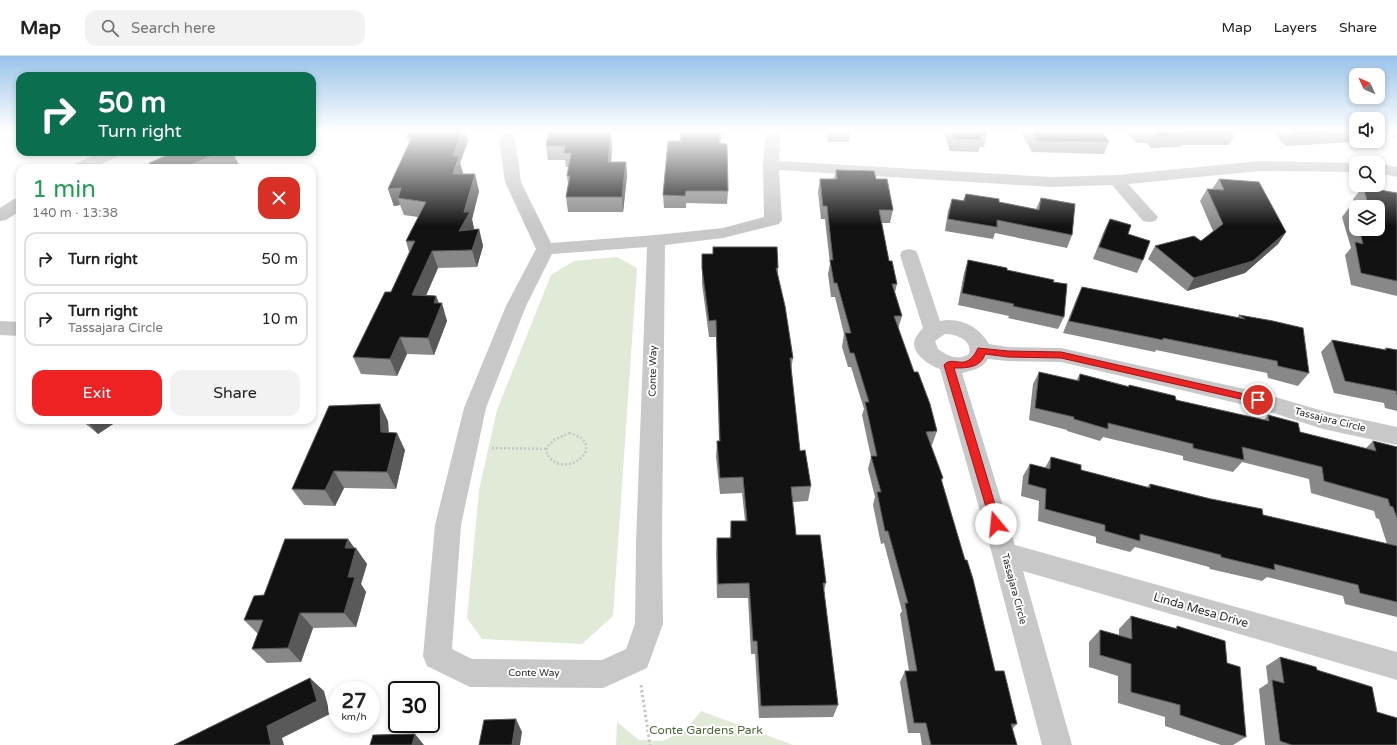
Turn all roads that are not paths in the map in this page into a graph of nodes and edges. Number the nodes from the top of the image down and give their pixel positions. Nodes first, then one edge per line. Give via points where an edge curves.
1 (510, 162) edge
2 (771, 162) edge
3 (771, 166) junction
4 (1349, 167) edge
5 (1385, 169) edge
6 (1397, 172) edge
7 (1116, 180) junction
8 (16, 206) edge
9 (0, 216) edge
10 (1149, 216) dead end
11 (656, 241) junction
12 (545, 249) junction
13 (909, 255) dead end
14 (0, 328) edge
15 (16, 329) edge
16 (933, 330) junction
17 (982, 351) junction
18 (949, 365) junction
19 (1397, 436) edge
20 (1005, 554) junction
21 (1397, 666) edge
22 (1057, 745) edge

1 - 12 street via 513,182
2 - 3 street
3 - 7 street via 1052,182
3 - 11 street via 773,220 723,233
4 - 7 street via 1260,166
5 - 6 street
7 - 10 street
8 - 9 street
11 - 12 street
11 - 12 street, Conte Way via 649,624 637,658 603,674 470,673 437,656 448,525 475,408 516,306
13 - 16 street
14 - 15 street
16 - 17 street via 951,327 964,330 974,336
16 - 18 street via 927,334 925,346 939,361
17 - 18 street via 975,362 967,365
17 - 19 street, Tassajara Circle via 1061,355 1258,400 1323,420
18 - 20 street, Tassajara Circle
20 - 21 street, Linda Mesa Drive
20 - 22 street, Tassajara Circle

